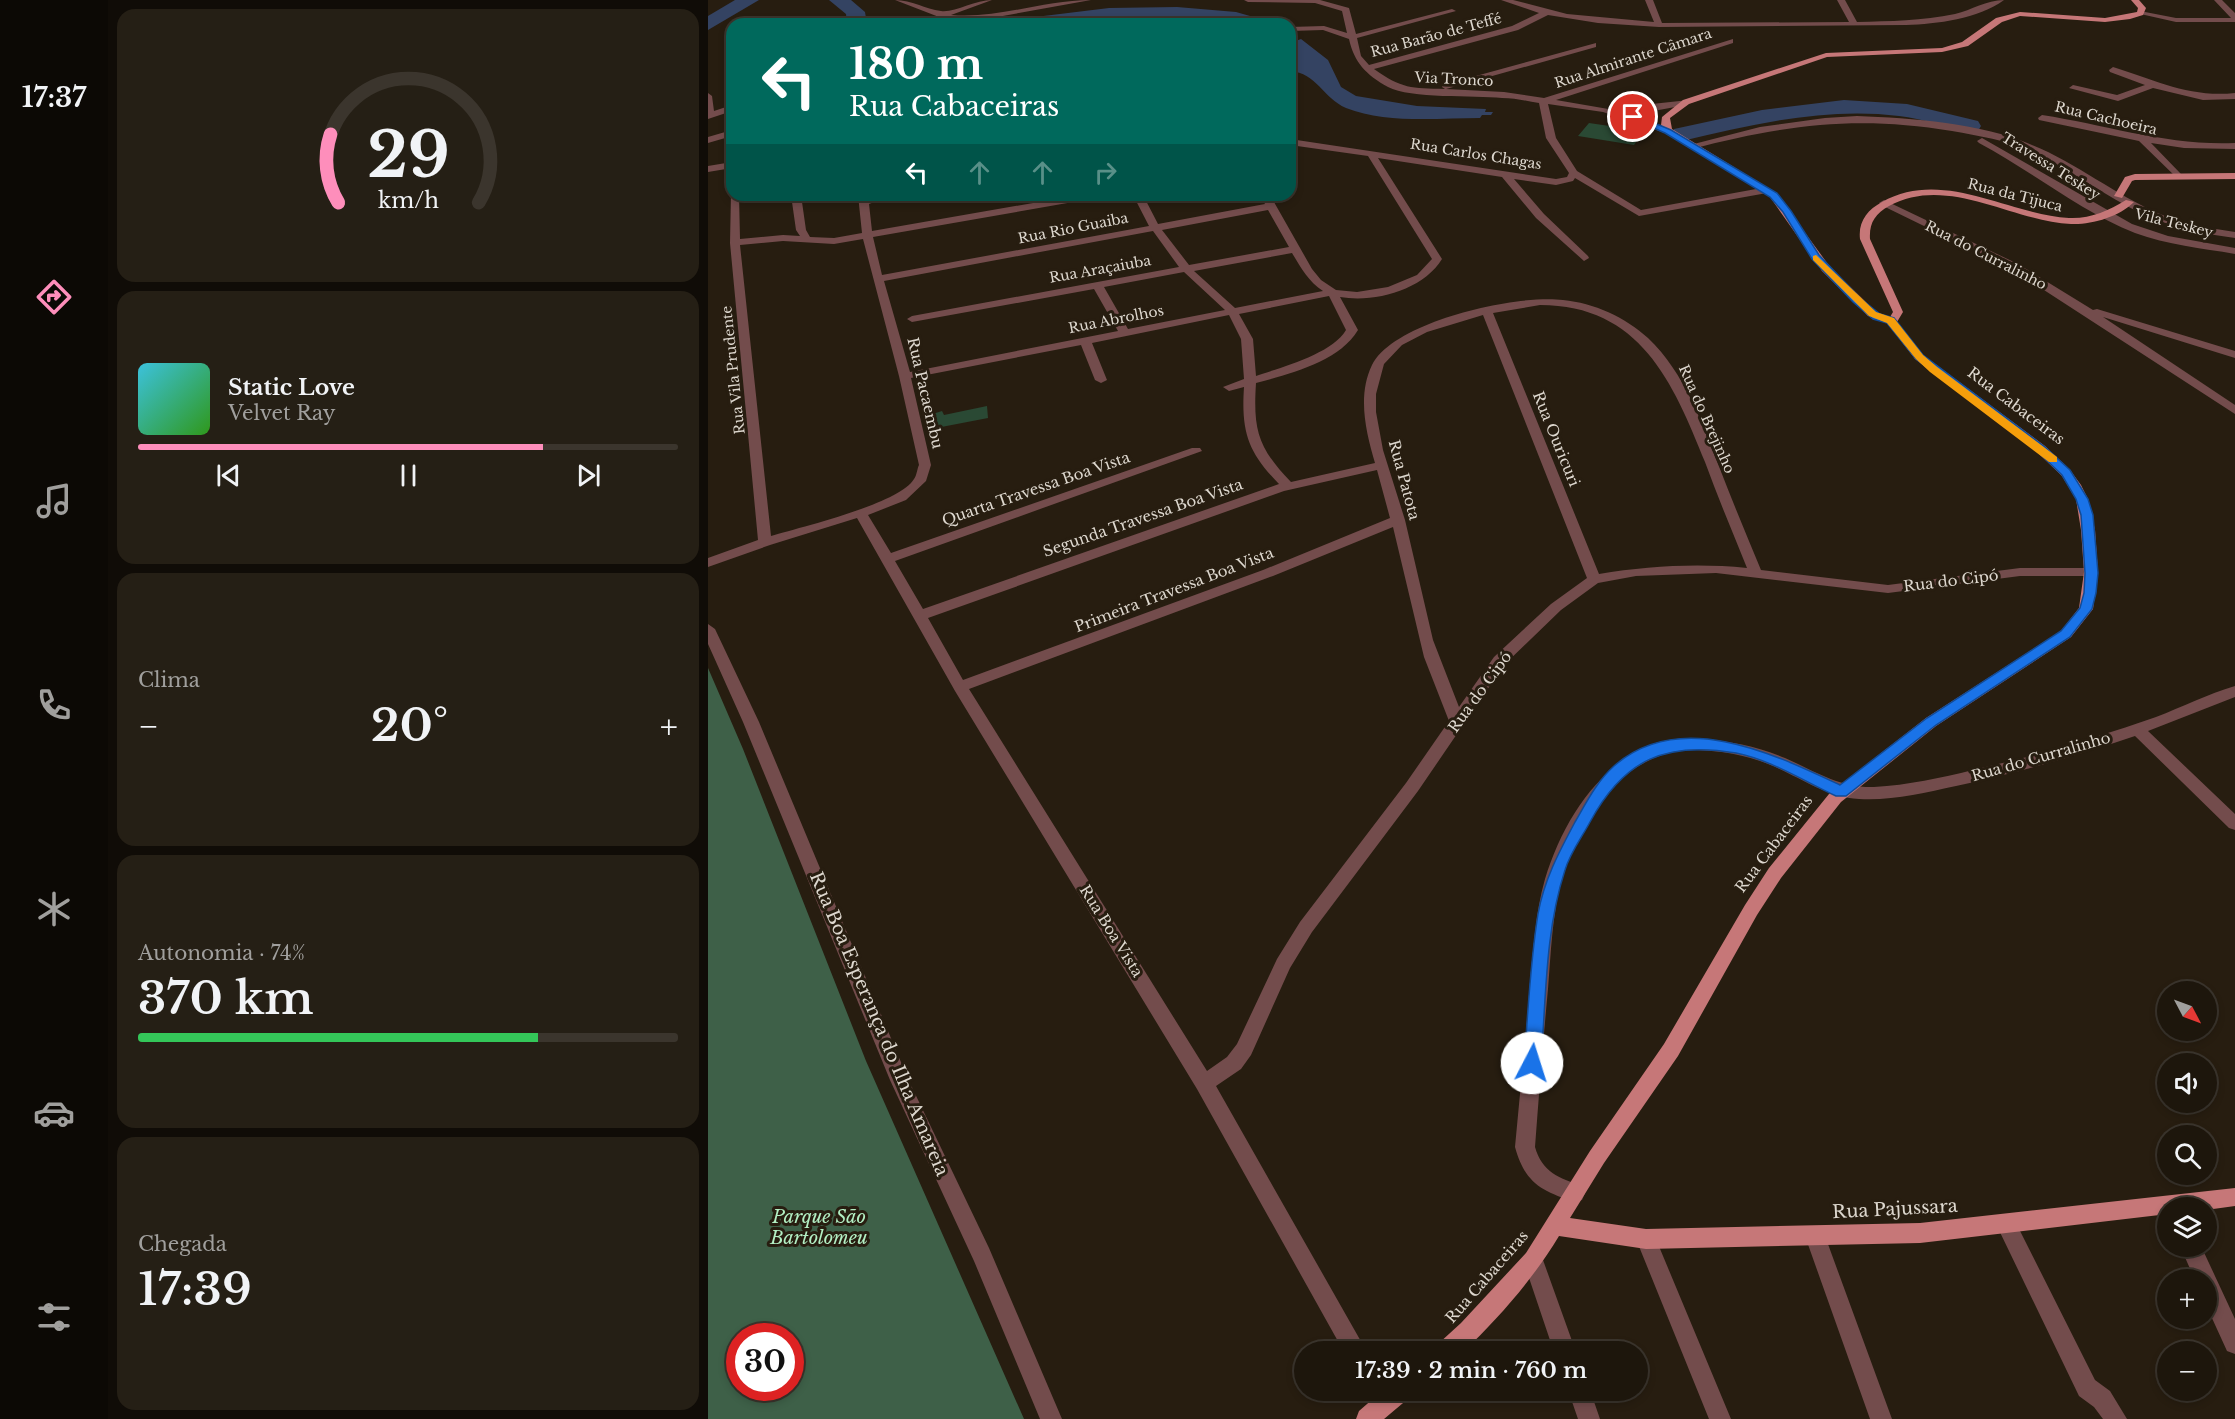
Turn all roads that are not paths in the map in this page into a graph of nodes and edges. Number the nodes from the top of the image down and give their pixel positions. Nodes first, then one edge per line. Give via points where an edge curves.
1 (899, 0) edge
2 (988, 0) edge
3 (1087, 0) edge
4 (1248, 0) edge
5 (1505, 0) edge
6 (1649, 0) edge
7 (1841, 0) edge
8 (2000, 0) edge
9 (2135, 0) edge
10 (2217, 0) edge
11 (1315, 2) edge
12 (1452, 11) dead end
13 (1545, 13) junction
14 (2140, 13) junction
15 (941, 15) junction
16 (961, 18) edge
17 (986, 18) edge
18 (2235, 18) edge
19 (1854, 24) junction
20 (1659, 25) junction
21 (1296, 27) edge
22 (1296, 29) edge
23 (1352, 37) junction
24 (1730, 41) dead end
25 (1593, 45) dead end
26 (1367, 68) junction
27 (2113, 70) dead end
28 (2153, 85) junction
29 (2073, 88) dead end
30 (1432, 91) junction
31 (708, 96) edge
32 (2235, 96) edge
33 (1543, 101) junction
34 (1686, 102) junction
35 (1604, 109) junction
36 (726, 110) edge
37 (709, 115) edge
38 (2042, 118) dead end
39 (1668, 131) junction
40 (726, 135) edge
41 (1979, 139) dead end
42 (708, 140) edge
43 (2143, 140) junction
44 (1296, 143) edge
45 (1691, 146) junction
46 (2235, 146) edge
47 (1370, 153) junction
48 (726, 166) edge
49 (708, 169) edge
50 (1574, 173) junction
51 (1505, 174) junction
52 (2178, 176) junction
53 (2235, 176) edge
54 (1767, 190) junction
55 (2119, 196) junction
56 (734, 201) edge
57 (797, 201) edge
58 (863, 201) edge
59 (1036, 201) edge
60 (1141, 201) edge
61 (1269, 201) edge
62 (2129, 202) junction
63 (1884, 203) junction
64 (1273, 206) junction
65 (2108, 216) junction
66 (1152, 227) junction
67 (867, 235) junction
68 (2235, 235) edge
69 (808, 241) junction
70 (735, 243) junction
71 (1295, 249) junction
72 (2235, 251) edge
73 (1584, 258) dead end
74 (1186, 269) junction
75 (880, 279) junction
76 (1097, 285) junction
77 (1332, 292) junction
78 (2085, 310) junction
79 (1487, 311) junction
80 (1233, 312) junction
81 (912, 320) dead end
82 (1891, 321) junction
83 (1124, 332) junction
84 (1085, 340) junction
85 (2235, 355) edge
86 (905, 376) junction
87 (1101, 380) dead end
88 (1252, 382) junction
89 (1229, 387) dead end
90 (2235, 410) edge
91 (1196, 451) dead end
92 (1382, 465) junction
93 (1288, 486) junction
94 (861, 513) junction
95 (1398, 520) junction
96 (765, 542) junction
97 (887, 559) junction
98 (708, 563) edge
99 (1755, 572) junction
100 (2091, 573) junction
101 (1594, 579) junction
102 (918, 616) junction
103 (708, 629) edge
104 (960, 687) junction
105 (2235, 691) edge
106 (1457, 721) junction
107 (2137, 729) junction
108 (1841, 792) junction
109 (2235, 824) edge
110 (1204, 1083) junction
111 (1575, 1193) junction
112 (2235, 1197) edge
113 (2217, 1200) edge
114 (2157, 1208) edge
115 (2006, 1224) junction
116 (1556, 1226) junction
117 (1815, 1236) junction
118 (1646, 1239) junction
119 (1533, 1260) junction
120 (2217, 1304) edge
121 (1350, 1341) edge
122 (1458, 1341) edge
123 (1561, 1341) edge
124 (2235, 1343) edge
125 (1384, 1401) edge
126 (1583, 1401) edge
127 (1051, 1419) edge
128 (1367, 1419) edge
129 (1589, 1419) edge
130 (1720, 1419) edge
131 (1881, 1419) edge
132 (2116, 1419) edge

1 - 15 street
2 - 15 street
3 - 17 street
4 - 11 street, Via Tronco
5 - 13 street
6 - 20 street
7 - 19 street
8 - 19 street via 1966,15 1941,20
9 - 14 main road via 2142,8
10 - 18 street
11 - 21 street via 1318,15
11 - 23 street, Via Tronco via 1346,10
12 - 23 street
13 - 20 street
13 - 26 street, Rua Barão de Teffé via 1515,28
14 - 18 street via 2176,20
14 - 34 main road via 2105,20 2009,16 1955,47 1917,53 1826,56
15 - 16 street
19 - 20 street
22 - 23 street via 1324,28
23 - 26 street, Via Tronco via 1358,57
24 - 33 street, Rua Almirante Câmara
25 - 30 street
26 - 30 street, Via Tronco via 1392,86
27 - 28 street
28 - 29 street via 2118,98
28 - 32 street via 2198,97
30 - 33 street, Via Tronco via 1489,93
31 - 37 street
33 - 35 street, Via Tronco
33 - 50 street via 1551,138
34 - 35 street via 1648,109
34 - 39 main road via 1666,117
35 - 39 street, Via Tronco
36 - 37 street
38 - 43 street, Rua Cachoeira
39 - 45 main road, Rua Cabaceiras
40 - 42 street
41 - 65 street, Travessa Teskey
43 - 46 street, Rua Cachoeira
43 - 52 street
44 - 47 street, Rua Carlos Chagas
45 - 54 main road, Rua Cabaceiras
45 - 55 street via 1754,129 1815,119 1904,120 2031,147
47 - 51 street, Rua Carlos Chagas
47 - 77 street via 1437,259 1429,271 1396,287 1357,296 1344,297
48 - 49 street
50 - 51 street, Rua Carlos Chagas via 1570,179 1556,182
50 - 54 street via 1639,213
51 - 73 street via 1540,216
52 - 53 main road
52 - 55 main road via 2128,179
54 - 82 main road, Rua Cabaceiras via 1787,211 1826,269 1872,314
55 - 62 street
56 - 70 street, Rua Vila Prudente
57 - 69 street via 801,230
58 - 67 street, Rua Pacaembu
59 - 67 street
60 - 66 street
61 - 64 street
62 - 65 main road, Rua da Tijuca
62 - 68 street via 2174,224
63 - 65 main road, Rua da Tijuca via 1911,194 1946,193 2053,219 2080,221
63 - 78 street, Rua do Curralinho via 2014,266
63 - 82 main road via 1870,215 1864,232 1898,312
64 - 66 street, Rua Rio Guaiba
64 - 71 street
65 - 72 street, Vila Teskey via 2151,234
66 - 74 street
66 - 75 street, Rua Rio Guaiba
67 - 69 street
67 - 75 street, Rua Pacaembu
69 - 70 street via 783,238
70 - 96 street, Rua Vila Prudente
71 - 74 street, Rua Araçaiuba
71 - 77 street via 1317,282
74 - 76 street, Rua Araçaiuba
74 - 80 street
75 - 86 street, Rua Pacaembu
76 - 81 street, Rua Araçaiuba
76 - 83 street
77 - 80 street, Rua Abrolhos
77 - 88 street via 1352,330 1347,341
78 - 85 street
78 - 90 street, Rua do Curralinho
79 - 92 street, Rua Patota via 1406,337 1379,361 1371,391
79 - 99 street, Rua do Brejinho via 1531,302 1576,305 1614,319 1650,344 1685,397
79 - 101 street, Rua Ouricuri
80 - 83 street, Rua Abrolhos
80 - 88 street via 1247,338
82 - 100 main road, Rua Cabaceiras via 1926,363 2041,449 2066,473 2087,515
83 - 84 street, Rua Abrolhos
84 - 86 street, Rua Abrolhos
84 - 87 street
86 - 94 street, Rua Pacaembu via 925,465 923,474 914,488 901,497
88 - 89 street
88 - 93 street via 1250,431 1267,466
91 - 97 street, Quarta Travessa Boa Vista
92 - 93 street, Segunda Travessa Boa Vista
92 - 95 street, Rua Patota
93 - 102 street, Segunda Travessa Boa Vista
94 - 96 street, Rua Pacaembu
94 - 97 street, Rua Boa Vista
95 - 104 street, Primeira Travessa Boa Vista via 1257,577
95 - 106 street, Rua Patota via 1431,658
96 - 98 street, Rua Pacaembu
97 - 102 street, Rua Boa Vista
99 - 100 street, Rua do Cipó via 1888,589 2020,572
99 - 101 street, Rua do Cipó via 1684,569
100 - 108 main road, Rua Cabaceiras via 2086,609 2066,634 1931,722
101 - 106 street, Rua do Cipó via 1524,635
102 - 104 street, Rua Boa Vista
103 - 127 street, Rua Boa Esperança do Ilha Amareia via 751,722 899,1080 982,1255
104 - 110 street, Rua Boa Vista
105 - 107 street, Rua do Curralinho
106 - 110 street, Rua do Cipó via 1306,927 1283,964 1244,1049 1234,1063
107 - 108 street, Rua do Curralinho via 1975,776 1909,790
107 - 109 street
108 - 111 main road, Rua Cabaceiras via 1771,880 1671,1050
108 - 111 street via 1779,762 1738,749 1675,745 1645,753 1619,770 1595,799 1558,867 1546,914 1525,1148 1533,1171 1555,1186
110 - 121 street, Rua Boa Vista
111 - 116 main road, Rua Cabaceiras
112 - 113 main road, Rua Pajussara
114 - 115 main road, Rua Pajussara
115 - 117 main road, Rua Pajussara via 1920,1233
115 - 132 street via 2087,1388 2102,1399
116 - 118 main road, Rua Pajussara
116 - 119 main road, Rua Cabaceiras
117 - 118 main road, Rua Pajussara
117 - 131 street
118 - 130 street
119 - 122 main road, Rua Cabaceiras
119 - 123 street
120 - 124 street
125 - 128 main road
126 - 129 street

